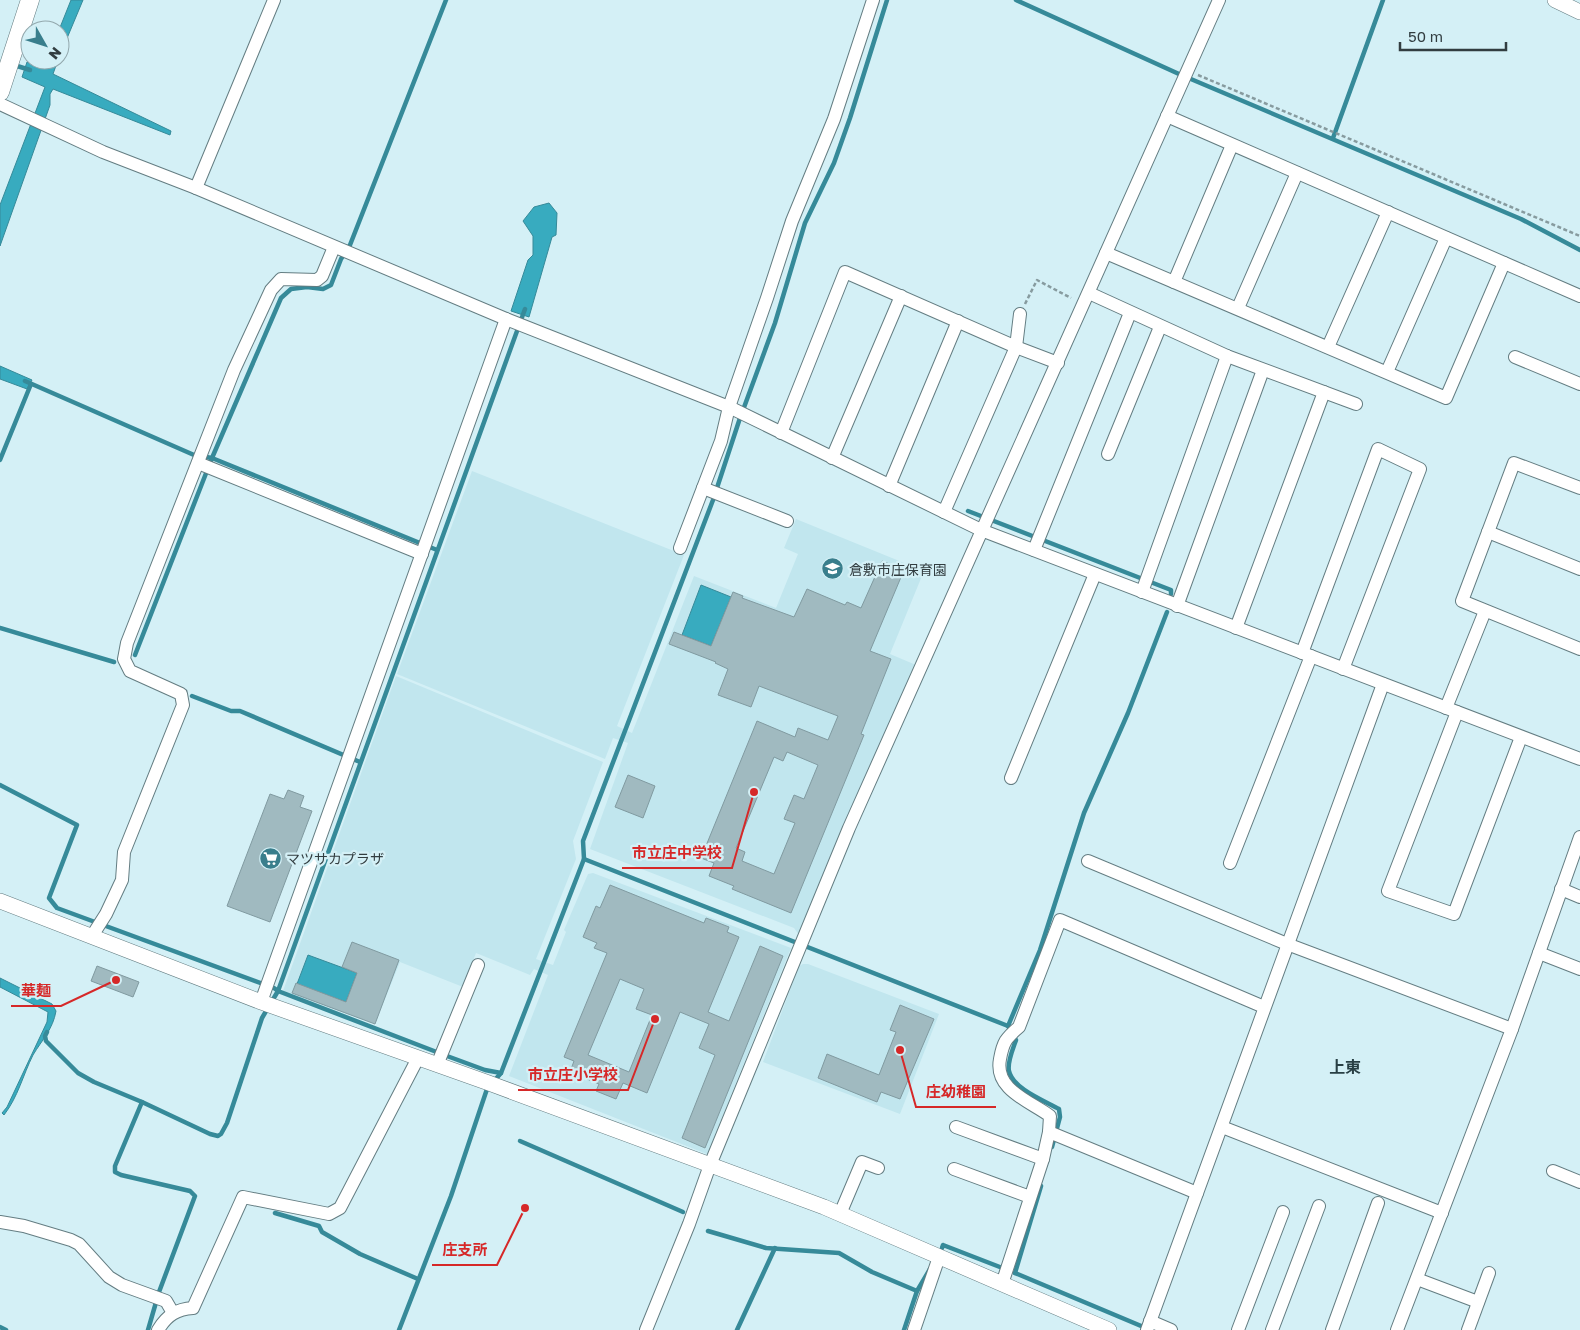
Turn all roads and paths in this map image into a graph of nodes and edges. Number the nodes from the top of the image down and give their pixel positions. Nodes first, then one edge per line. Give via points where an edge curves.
1 (30, 0) edge
2 (274, 0) edge
3 (873, 0) edge
4 (1219, 0) edge
5 (1555, 0) edge
6 (1580, 12) edge
7 (1185, 76) junction
8 (0, 92) edge
9 (0, 104) edge
10 (1167, 116) junction
11 (1232, 145) junction
12 (1297, 173) junction
13 (196, 188) junction
14 (1388, 212) junction
15 (1580, 236) edge
16 (1446, 238) junction
17 (341, 250) junction
18 (1106, 253) junction
19 (1504, 263) junction
20 (1174, 282) junction
21 (901, 296) junction
22 (1580, 296) edge
23 (1086, 299) junction
24 (1238, 308) junction
25 (1130, 313) junction
26 (1020, 314) joint
27 (515, 322) junction
28 (958, 322) junction
29 (1160, 327) junction
30 (1016, 347) junction
31 (1328, 347) junction
32 (1227, 356) junction
33 (1515, 357) dead end
34 (1058, 363) junction
35 (1263, 370) junction
36 (1387, 372) junction
37 (1580, 384) edge
38 (1324, 392) junction
39 (1356, 404) dead end
40 (733, 409) junction
41 (781, 433) junction
42 (1108, 454) dead end
43 (832, 458) junction
44 (204, 462) junction
45 (889, 486) junction
46 (1580, 488) edge
47 (706, 489) junction
48 (944, 512) junction
49 (787, 520) dead end
50 (985, 523) junction
51 (1488, 532) junction
52 (1037, 543) junction
53 (424, 548) junction
54 (680, 548) dead end
55 (1580, 569) edge
56 (1095, 574) junction
57 (1145, 584) junction
58 (1177, 606) junction
59 (1485, 610) junction
60 (1236, 628) junction
61 (1580, 649) edge
62 (1306, 655) junction
63 (1343, 669) junction
64 (1383, 684) junction
65 (1451, 710) junction
66 (1521, 737) junction
67 (1580, 759) edge
68 (1011, 778) dead end
69 (1580, 836) edge
70 (1088, 861) dead end
71 (1230, 863) dead end
72 (1561, 889) junction
73 (1580, 897) edge
74 (0, 901) edge
75 (97, 928) junction
76 (1287, 944) junction
77 (1539, 953) junction
78 (478, 965) dead end
79 (1580, 970) edge
80 (267, 997) junction
81 (1264, 1007) junction
82 (1512, 1029) junction
83 (440, 1057) junction
84 (418, 1058) junction
85 (956, 1127) dead end
86 (1222, 1127) junction
87 (1054, 1134) junction
88 (1043, 1159) junction
89 (710, 1164) junction
90 (878, 1168) dead end
91 (954, 1169) dead end
92 (1553, 1171) dead end
93 (1580, 1182) edge
94 (1197, 1193) junction
95 (1030, 1197) junction
96 (1378, 1203) dead end
97 (1319, 1206) dead end
98 (1283, 1212) dead end
99 (1442, 1213) junction
100 (840, 1214) junction
101 (0, 1222) edge
102 (939, 1257) junction
103 (1489, 1273) dead end
104 (1005, 1274) junction
105 (1417, 1279) junction
106 (1478, 1302) junction
107 (173, 1313) junction
108 (1149, 1325) edge
109 (158, 1330) edge
110 (646, 1330) edge
111 (914, 1330) edge
112 (1109, 1330) edge
113 (1171, 1330) edge
114 (1238, 1330) edge
115 (1272, 1330) edge
116 (1332, 1330) edge
117 (1397, 1330) edge
118 (1468, 1330) edge

1 - 8 main road
2 - 13 street
3 - 40 street via 834,118 792,221
4 - 7 street
5 - 6 street
7 - 10 street
7 - 15 path
9 - 13 street via 103,152
10 - 11 street
10 - 18 street
11 - 12 street
11 - 20 street
12 - 14 street
12 - 24 street
13 - 17 street
14 - 16 street
14 - 31 street
16 - 19 street
16 - 36 street
17 - 27 street
17 - 44 street via 317,280 281,279 271,290 234,370
18 - 20 street
18 - 23 street
19 - 22 street
19 - 36 street via 1446,398
20 - 24 street
21 - 28 street
21 - 41 street via 845,272
21 - 43 street
23 - 25 street
23 - 26 path via 1037,280
23 - 34 street
24 - 31 street
25 - 29 street
25 - 52 street
26 - 30 street
27 - 40 street
27 - 53 street
28 - 30 street
28 - 45 street
29 - 32 street
29 - 42 street
30 - 34 street
30 - 48 street
31 - 36 street
32 - 35 street
32 - 57 street
33 - 37 street
34 - 50 street
35 - 38 street
35 - 58 street
38 - 39 street
38 - 60 street
40 - 41 street
40 - 47 street
41 - 43 street
43 - 45 street
44 - 53 street
44 - 75 street via 127,643 124,659 130,671 181,694 183,705 124,852 122,880
45 - 48 street
46 - 51 street via 1514,463
47 - 49 street
47 - 54 street
48 - 50 street
50 - 52 street
50 - 89 street via 849,828
51 - 55 street
51 - 59 street via 1462,601
52 - 56 street
53 - 80 street
56 - 57 street
56 - 68 street
57 - 58 street
58 - 60 street
59 - 61 street
59 - 65 street
60 - 62 street
62 - 63 street
62 - 63 street via 1378,449 1420,469
62 - 71 street
63 - 64 street
64 - 65 street
64 - 76 street
65 - 66 street
65 - 66 street via 1388,891 1454,914
66 - 67 street
69 - 72 street
70 - 76 street
72 - 73 street
72 - 77 street
74 - 75 street
75 - 80 street
76 - 81 street
76 - 82 street
77 - 79 street
77 - 82 street
78 - 83 street
80 - 84 street
81 - 86 street
81 - 87 street via 1060,920 1019,1027 1005,1038 998,1066 1006,1086 1050,1116
82 - 99 street
83 - 84 street
83 - 89 street via 492,1084
84 - 107 street via 340,1208 329,1214 243,1197 193,1308
85 - 88 street
86 - 94 street
86 - 99 street
87 - 88 street
87 - 94 street
88 - 95 street
89 - 100 street
89 - 110 street
90 - 100 street via 862,1162
91 - 95 street
92 - 93 street
94 - 108 street
95 - 104 street
96 - 116 street
97 - 115 street
98 - 114 street
99 - 105 street
100 - 102 street
101 - 107 street via 71,1240 83,1248 109,1278 166,1300
102 - 104 street
102 - 111 street
103 - 106 street
104 - 112 street
105 - 106 street
105 - 117 street
106 - 118 street
107 - 109 street
108 - 113 street

